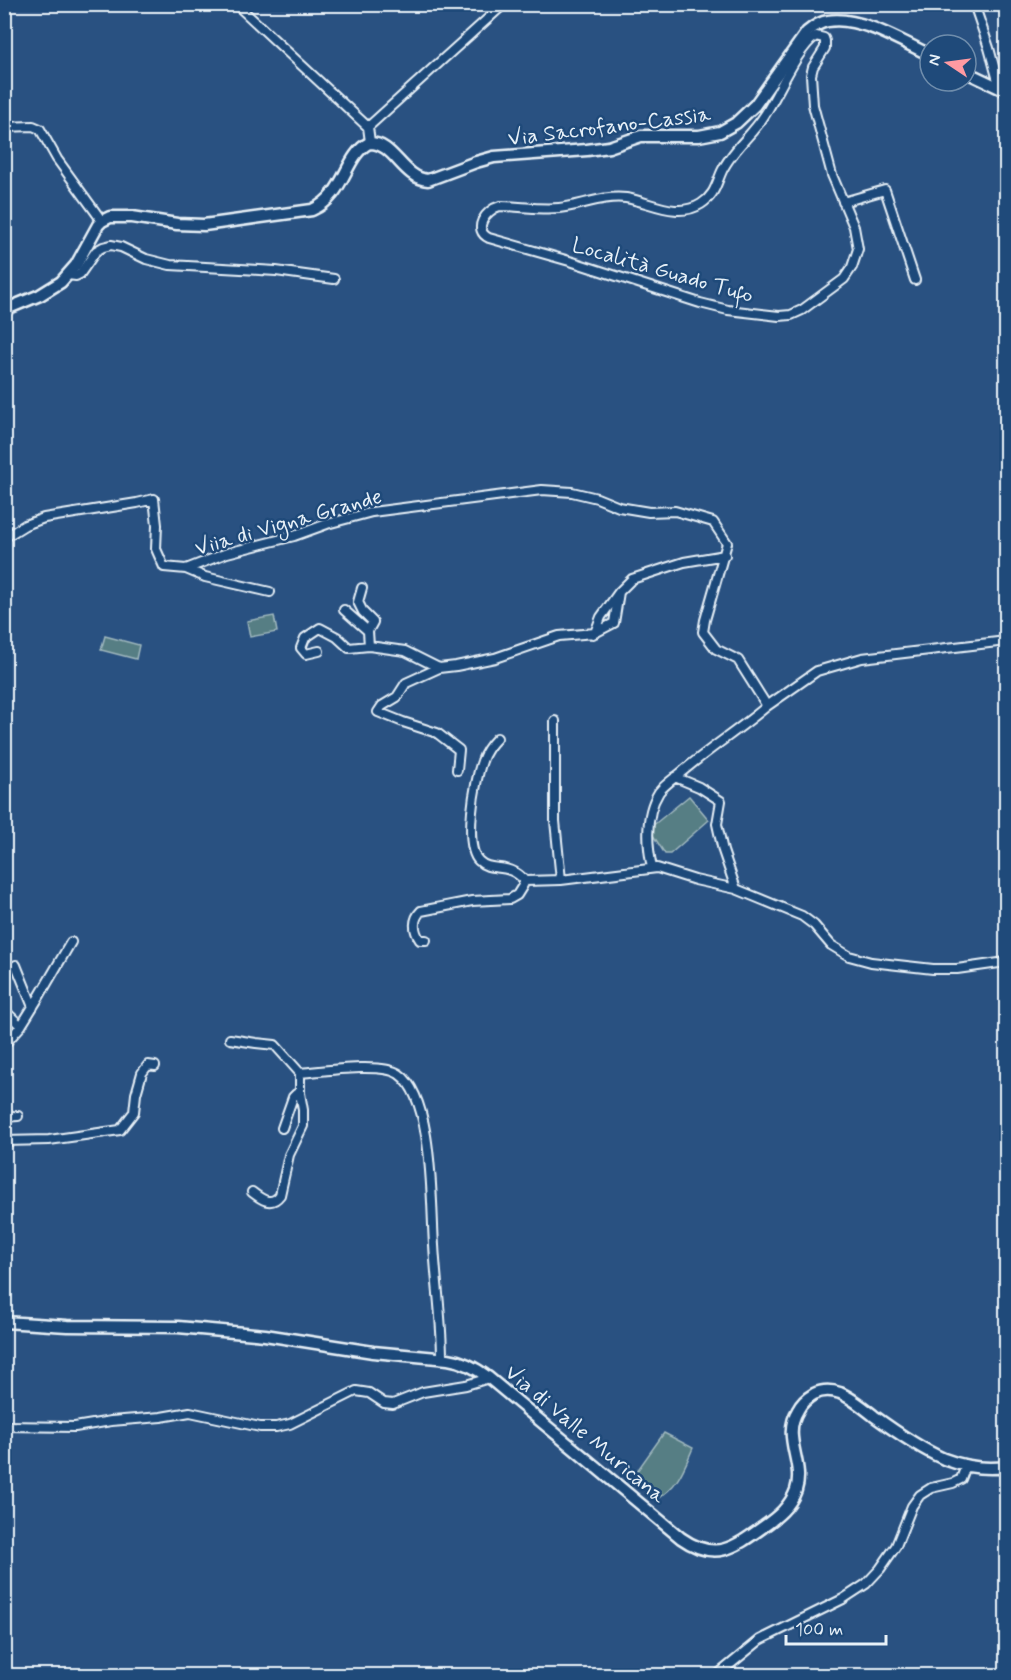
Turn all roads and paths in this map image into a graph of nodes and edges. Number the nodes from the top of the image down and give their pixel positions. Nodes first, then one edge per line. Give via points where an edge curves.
1 (236, 4) edge
2 (504, 4) edge
3 (974, 4) edge
4 (918, 50) edge
5 (786, 68) junction
6 (978, 78) edge
7 (1003, 90) edge
8 (4, 127) edge
9 (368, 127) junction
10 (370, 142) junction
11 (843, 202) junction
12 (102, 221) junction
13 (68, 275) junction
14 (334, 279) dead end
15 (915, 280) dead end
16 (4, 310) edge
17 (4, 538) edge
18 (725, 555) junction
19 (186, 569) junction
20 (362, 588) dead end
21 (270, 592) dead end
22 (619, 592) junction
23 (344, 610) dead end
24 (368, 631) junction
25 (595, 633) junction
26 (585, 639) dead end
27 (1006, 641) edge
28 (369, 646) junction
29 (319, 651) dead end
30 (440, 668) junction
31 (767, 706) junction
32 (555, 721) dead end
33 (497, 738) dead end
34 (457, 770) dead end
35 (675, 777) junction
36 (652, 868) junction
37 (561, 880) junction
38 (525, 881) junction
39 (736, 890) junction
40 (426, 940) dead end
41 (71, 942) dead end
42 (1006, 962) edge
43 (16, 964) dead end
44 (33, 1007) junction
45 (4, 1010) edge
46 (21, 1026) junction
47 (230, 1039) dead end
48 (4, 1045) edge
49 (154, 1066) dead end
50 (300, 1074) junction
51 (300, 1093) junction
52 (18, 1116) dead end
53 (4, 1117) edge
54 (282, 1128) dead end
55 (4, 1141) edge
56 (252, 1192) dead end
57 (4, 1322) edge
58 (442, 1358) junction
59 (489, 1378) junction
60 (4, 1426) edge
61 (966, 1466) junction
62 (1006, 1467) edge
63 (716, 1676) edge

1 - 9 street
2 - 9 street
3 - 7 street
4 - 5 street, Via Sacrofano-Cassia via 863,25 830,20 807,32
5 - 10 street, Via Sacrofano-Cassia via 747,114 731,127 709,135 641,136 609,147 494,157 428,180 412,174 385,148
5 - 11 street, Località Guado Tufo via 812,39 825,39 812,72 812,91 827,160
5 - 11 street, Località Guado Tufo via 763,118 726,165 713,194 697,207 668,209 620,198 548,209 500,206 484,217 481,232 489,238 716,307 782,316 810,305 840,283 852,267 858,241
6 - 7 street
8 - 12 street via 40,129
9 - 10 street
10 - 12 street via 360,149 331,197 309,210 210,225 124,216
11 - 15 street via 885,190
12 - 13 street
13 - 14 street via 80,274 96,251 111,245 170,265 269,270
13 - 16 street via 40,296
17 - 19 street, Viia di Vigna Grande via 44,518 154,499 156,549 164,567
18 - 19 street, Viia di Vigna Grande via 727,543 712,522 675,511 649,512 572,492 542,490 372,512 227,553
18 - 22 street via 684,562 632,579
18 - 31 street via 704,632 716,649 738,660
19 - 21 street
20 - 24 street via 358,602 373,622
22 - 25 street
22 - 25 street via 614,623
23 - 24 street
24 - 28 street
25 - 26 street
25 - 30 street via 559,636 495,658
27 - 31 street via 861,658 817,671
28 - 29 street via 349,648 320,628 305,638 301,648 306,654
28 - 30 street via 405,651
30 - 34 street via 406,683 397,697 378,712 437,733 459,750
31 - 35 street
32 - 37 street via 555,821
33 - 38 street via 488,747 476,782 472,851 484,866 512,870
35 - 36 street via 660,791 653,806 647,834
35 - 39 street via 721,801 717,824
36 - 37 street
36 - 39 street
37 - 38 street
38 - 40 street via 510,899 472,901 421,911 415,930 420,940
39 - 42 street via 802,916 831,945 849,956 871,962 933,969
41 - 44 street
43 - 44 street
44 - 46 street
45 - 46 street
46 - 48 street
47 - 50 street via 275,1045
49 - 55 street via 148,1065 143,1071 134,1110 120,1130
50 - 51 street
50 - 58 street via 387,1069 400,1075 414,1091 429,1160
51 - 54 street via 293,1097
51 - 56 street via 303,1126 289,1155 280,1195 270,1202
52 - 53 street
57 - 58 street, Via di Valle Muricana via 178,1327
58 - 59 street, Via di Valle Muricana via 466,1363
59 - 60 street via 423,1392 393,1404 384,1403 366,1391 356,1391 276,1427 190,1412 67,1428
59 - 61 street, Via di Valle Muricana via 681,1538 706,1550 736,1546 787,1507 798,1479 791,1425 801,1405 819,1392 842,1394 915,1444
61 - 62 street, Via di Valle Muricana
61 - 63 street via 958,1481 931,1488 917,1498 896,1546 866,1584 764,1637

